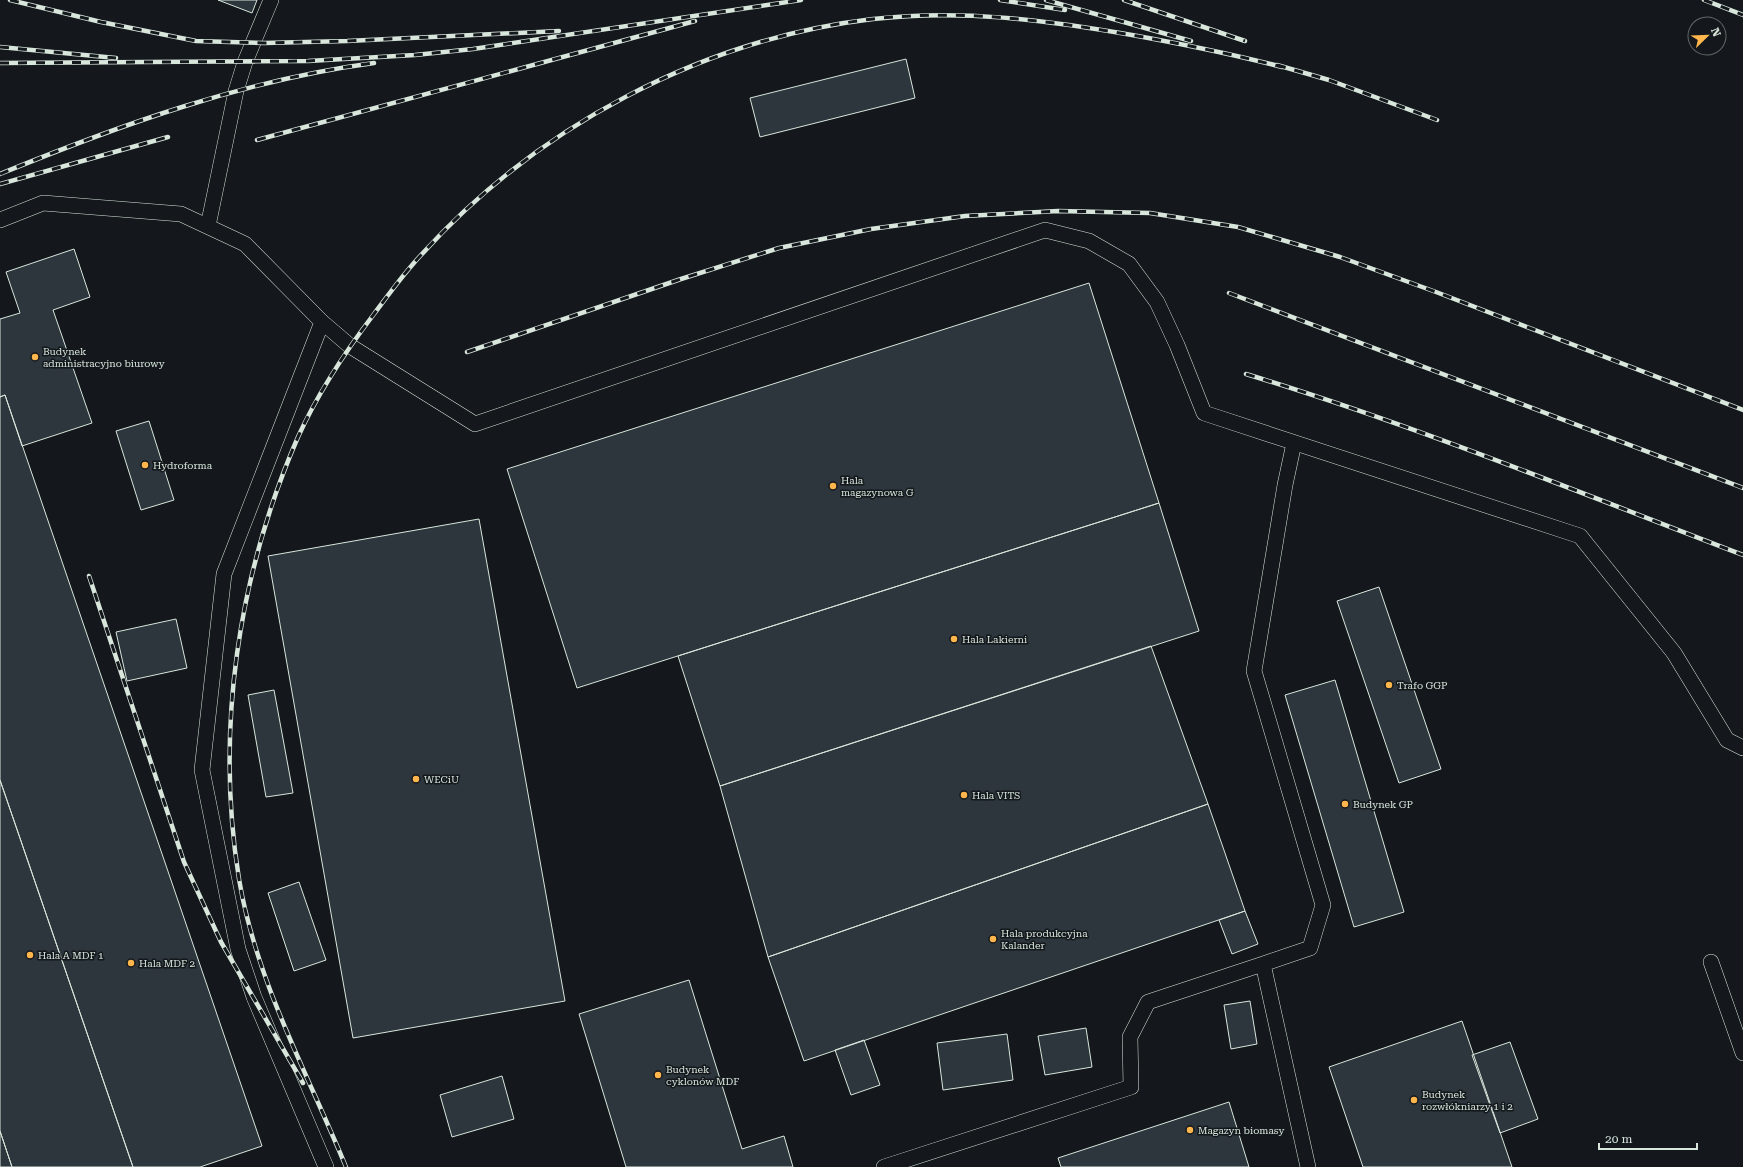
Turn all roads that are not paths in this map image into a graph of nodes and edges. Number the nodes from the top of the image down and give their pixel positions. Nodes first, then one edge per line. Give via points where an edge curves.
1 (270, 0) edge
2 (0, 220) edge
3 (208, 226) junction
4 (322, 322) junction
5 (1294, 443) junction
6 (1743, 748) edge
7 (1711, 962) dead end
8 (1263, 964) junction
9 (1743, 1053) edge
10 (326, 1167) edge
11 (884, 1167) edge
12 (1308, 1167) edge

1 - 3 lane via 236,92
2 - 3 lane via 43,203 181,214
3 - 4 lane via 245,244
4 - 5 lane via 350,346 475,424 1045,230 1089,241 1129,264 1157,302 1204,413
4 - 10 lane via 224,574 202,770 238,949 254,997
5 - 6 lane via 1580,536 1674,653 1727,740
5 - 8 lane via 1254,671 1323,905 1310,948
7 - 9 lane
8 - 11 lane via 1148,1002 1130,1037 1131,1087
8 - 12 lane

